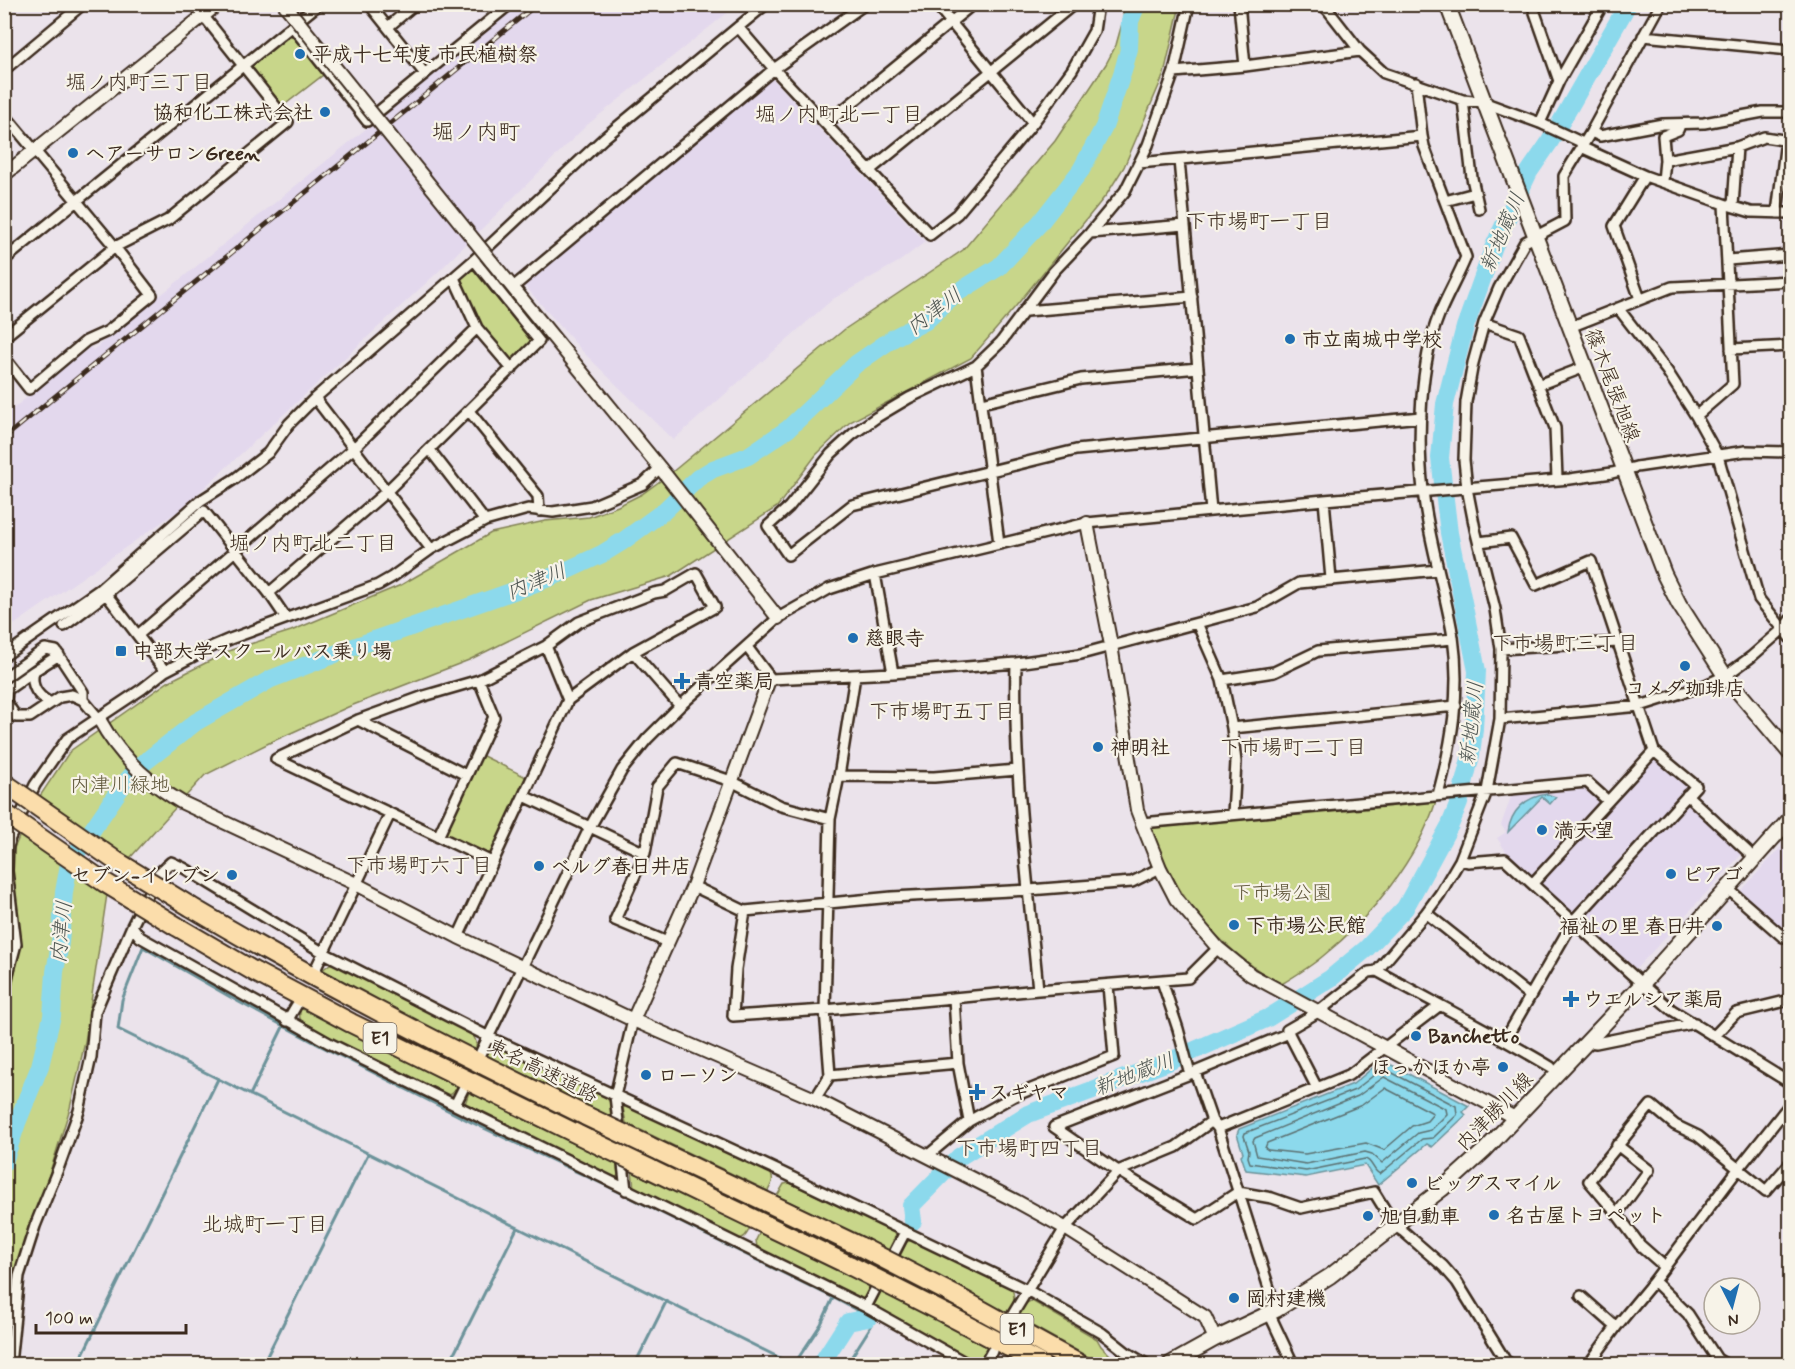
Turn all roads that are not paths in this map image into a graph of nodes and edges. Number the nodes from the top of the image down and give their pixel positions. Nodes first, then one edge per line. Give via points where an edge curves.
1 (83, 4) edge
2 (194, 4) edge
3 (218, 4) edge
4 (284, 4) edge
5 (318, 4) edge
6 (369, 4) edge
7 (415, 4) edge
8 (510, 4) edge
9 (766, 4) edge
10 (865, 4) edge
11 (936, 4) edge
12 (972, 4) edge
13 (1074, 4) edge
14 (1098, 4) edge
15 (1189, 4) edge
16 (1239, 4) edge
17 (1321, 4) edge
18 (1447, 4) edge
19 (1533, 4) edge
20 (1603, 4) edge
21 (1661, 4) edge
22 (204, 16) junction
23 (951, 22) junction
24 (292, 26) junction
25 (388, 27) junction
26 (738, 27) junction
27 (1643, 36) junction
28 (1791, 50) edge
29 (1360, 51) junction
30 (243, 66) junction
31 (1245, 66) junction
32 (774, 69) junction
33 (4, 70) edge
34 (991, 72) junction
35 (1174, 72) junction
36 (425, 74) junction
37 (1559, 81) junction
38 (1416, 83) junction
39 (1463, 100) junction
40 (1483, 102) junction
41 (1791, 111) edge
42 (4, 114) edge
43 (1033, 123) junction
44 (826, 124) junction
45 (1543, 124) junction
46 (1680, 124) junction
47 (1591, 132) junction
48 (1422, 136) junction
49 (1788, 140) edge
50 (1581, 144) junction
51 (1737, 147) junction
52 (36, 150) junction
53 (1179, 160) junction
54 (1665, 160) junction
55 (1139, 163) junction
56 (870, 170) junction
57 (4, 175) edge
58 (1645, 176) junction
59 (1663, 181) junction
60 (1475, 193) junction
61 (77, 201) junction
62 (1445, 201) junction
63 (1729, 205) junction
64 (1479, 209) dead end
65 (1777, 213) junction
66 (1791, 213) edge
67 (1185, 225) junction
68 (1534, 232) junction
69 (1090, 233) junction
70 (115, 247) junction
71 (1791, 255) edge
72 (4, 260) edge
73 (474, 260) junction
74 (1728, 260) junction
75 (454, 278) junction
76 (1791, 281) edge
77 (1728, 283) junction
78 (512, 288) junction
79 (1192, 297) junction
80 (1640, 299) junction
81 (1618, 308) junction
82 (1026, 311) junction
83 (1484, 323) junction
84 (477, 327) junction
85 (1570, 327) junction
86 (4, 337) edge
87 (1791, 346) edge
88 (1731, 349) junction
89 (4, 357) edge
90 (976, 366) junction
91 (1585, 367) junction
92 (1198, 368) junction
93 (512, 369) junction
94 (1538, 385) junction
95 (315, 398) junction
96 (982, 403) junction
97 (469, 411) junction
98 (1696, 416) junction
99 (1421, 417) junction
100 (1206, 438) junction
101 (354, 448) junction
102 (430, 450) junction
103 (1791, 452) edge
104 (1718, 456) junction
105 (1624, 469) junction
106 (663, 471) junction
107 (989, 471) junction
108 (1557, 479) junction
109 (1463, 488) junction
110 (1425, 491) junction
111 (386, 492) junction
112 (1324, 500) junction
113 (539, 511) junction
114 (1211, 511) junction
115 (485, 521) junction
116 (1087, 523) junction
117 (1479, 542) junction
118 (999, 543) junction
119 (431, 549) junction
120 (235, 551) junction
121 (1438, 570) junction
122 (875, 574) junction
123 (1331, 579) junction
124 (269, 593) junction
125 (106, 594) junction
126 (286, 618) junction
127 (778, 618) junction
128 (1791, 620) edge
129 (1197, 623) junction
130 (64, 626) dead end
131 (1783, 629) junction
132 (138, 634) junction
133 (1791, 638) edge
134 (1453, 639) junction
135 (1618, 642) junction
136 (1112, 645) junction
137 (546, 646) junction
138 (747, 647) junction
139 (1501, 649) junction
140 (633, 652) junction
141 (59, 655) junction
142 (4, 656) edge
143 (1016, 663) junction
144 (34, 671) junction
145 (165, 671) junction
146 (893, 673) junction
147 (855, 676) junction
148 (1725, 676) junction
149 (4, 678) edge
150 (770, 679) junction
151 (479, 680) junction
152 (1222, 680) junction
153 (5, 700) edge
154 (82, 700) junction
155 (568, 700) junction
156 (51, 703) junction
157 (680, 706) junction
158 (1456, 706) junction
159 (1640, 706) junction
160 (99, 719) junction
161 (1500, 719) junction
162 (358, 720) junction
163 (1232, 728) junction
164 (1654, 751) junction
165 (1791, 753) edge
166 (1017, 770) junction
167 (466, 775) junction
168 (839, 776) junction
169 (731, 781) junction
170 (4, 783) edge
171 (1483, 791) junction
172 (1441, 794) junction
173 (1687, 795) junction
174 (524, 796) junction
175 (1608, 801) junction
176 (4, 813) edge
177 (390, 814) junction
178 (1233, 814) junction
179 (830, 819) junction
180 (1791, 819) edge
181 (1142, 823) junction
182 (590, 826) junction
183 (438, 837) junction
184 (6, 847) edge
185 (1748, 852) dead end
186 (645, 853) junction
187 (1460, 860) junction
188 (492, 862) junction
189 (1160, 868) junction
190 (1533, 883) junction
191 (356, 884) junction
192 (693, 886) junction
193 (1727, 888) junction
194 (1029, 890) junction
195 (828, 902) junction
196 (8, 909) edge
197 (745, 911) junction
198 (1426, 914) junction
199 (1574, 920) junction
200 (132, 926) junction
201 (1791, 929) edge
202 (458, 937) junction
203 (667, 942) junction
204 (1218, 948) junction
205 (324, 952) junction
206 (316, 968) dead end
207 (523, 968) junction
208 (1377, 971) junction
209 (1162, 981) junction
210 (1642, 984) junction
211 (1108, 985) junction
212 (4, 988) edge
213 (1038, 990) junction
214 (1529, 995) junction
215 (954, 998) junction
216 (1791, 1000) edge
217 (296, 1006) dead end
218 (1439, 1006) junction
219 (825, 1010) junction
220 (1316, 1011) junction
221 (633, 1020) junction
222 (287, 1021) junction
223 (1695, 1023) junction
224 (1289, 1033) junction
225 (1714, 1036) junction
226 (489, 1037) junction
227 (1505, 1040) junction
228 (1587, 1042) junction
229 (1385, 1046) junction
230 (481, 1052) dead end
231 (958, 1063) junction
232 (1551, 1067) dead end
233 (1192, 1073) junction
234 (830, 1075) junction
235 (1791, 1083) edge
236 (1317, 1088) junction
237 (463, 1089) dead end
238 (615, 1096) junction
239 (815, 1099) junction
240 (1791, 1104) edge
241 (455, 1105) junction
242 (1515, 1118) junction
243 (969, 1121) junction
244 (1215, 1124) junction
245 (1617, 1145) junction
246 (930, 1157) junction
247 (1791, 1163) edge
248 (1739, 1168) junction
249 (1118, 1171) junction
250 (626, 1190) junction
251 (1238, 1192) junction
252 (1617, 1214) junction
253 (1395, 1226) junction
254 (1065, 1228) junction
255 (905, 1232) junction
256 (1665, 1267) junction
257 (1654, 1281) junction
258 (1027, 1290) junction
259 (1581, 1296) dead end
260 (866, 1307) junction
261 (1273, 1312) junction
262 (1013, 1314) dead end
263 (1616, 1326) junction
264 (1215, 1339) junction
265 (992, 1351) dead end
266 (10, 1365) edge
267 (969, 1365) edge
268 (985, 1365) edge
269 (1041, 1365) edge
270 (1079, 1365) edge
271 (1146, 1365) edge
272 (1170, 1365) edge
273 (1293, 1365) edge
274 (1510, 1365) edge
275 (1589, 1365) edge
276 (1725, 1365) edge

1 - 33 street
2 - 22 street
3 - 22 street
4 - 78 street, bridge
5 - 24 street
6 - 25 street
7 - 25 street
8 - 36 street
9 - 26 street
10 - 32 street
11 - 23 street
12 - 23 street
13 - 34 street
14 - 43 street via 1094,30 1072,70
15 - 35 street
16 - 31 street
17 - 29 street
18 - 40 main road, 篠木尾張旭線
19 - 37 street
20 - 37 street
21 - 27 street
22 - 30 street
22 - 52 street
23 - 34 street
23 - 44 street
24 - 30 street
24 - 36 street via 367,122
25 - 36 street
26 - 32 street
26 - 73 street via 604,138
27 - 28 street
27 - 47 street
29 - 31 street
29 - 38 street via 1384,73
30 - 61 street
30 - 70 street via 288,122 168,220
31 - 35 street
32 - 44 street
32 - 78 street
34 - 43 street
34 - 56 street
35 - 55 street
37 - 45 street
38 - 39 street
38 - 48 street
39 - 40 street
39 - 60 street
40 - 45 street
40 - 68 main road, 篠木尾張旭線
41 - 46 street
42 - 52 street
43 - 56 street via 957,214 930,235
44 - 56 street
45 - 50 street
46 - 47 street via 1600,136
46 - 54 street via 1678,130 1663,136
47 - 50 street
48 - 53 street
48 - 62 street
49 - 51 street via 1764,137
49 - 65 street
50 - 58 street
50 - 68 street via 1564,176 1565,221
51 - 54 street
51 - 63 street
52 - 57 street
52 - 61 street
53 - 55 street
53 - 67 street
54 - 59 street
55 - 69 street via 1125,191
58 - 59 street
58 - 80 street via 1614,226
59 - 63 street
60 - 62 street
60 - 64 street
61 - 70 street
61 - 72 street
62 - 99 street via 1466,257 1436,326 1422,389
63 - 65 street via 1751,212
63 - 74 street
65 - 66 street
67 - 69 street
67 - 79 street
68 - 83 street via 1499,288
68 - 85 main road, 篠木尾張旭線
69 - 82 street via 1054,271
70 - 86 street
70 - 89 street via 152,294 108,331 86,341 29,389
71 - 74 street
73 - 75 street
73 - 93 street via 539,341
74 - 77 street
75 - 84 street
75 - 95 street
76 - 77 street
77 - 80 street via 1672,287
77 - 88 street
78 - 106 street
79 - 82 street
79 - 92 street
80 - 81 street
81 - 85 street
81 - 98 street
82 - 90 street
83 - 94 street via 1519,335
83 - 109 street via 1466,402
84 - 93 street
84 - 101 street
85 - 91 main road, 篠木尾張旭線
87 - 88 street
88 - 98 street via 1733,384
90 - 96 street
90 - 107 street via 909,398 853,434 768,526 788,555 852,505
91 - 94 street
91 - 105 main road, 篠木尾張旭線
92 - 96 street via 1081,379
92 - 100 street
93 - 97 street
94 - 108 street via 1555,428
95 - 101 street
95 - 142 street via 268,453 200,501 99,590
96 - 107 street
97 - 102 street
97 - 113 street via 538,496
98 - 104 street
99 - 100 street
99 - 110 street
100 - 107 street via 1076,450
100 - 114 street
101 - 111 street
101 - 120 street
102 - 111 street
102 - 115 street
103 - 104 street via 1746,451
104 - 105 street
104 - 131 street via 1759,599
105 - 108 street
105 - 148 main road, 篠木尾張旭線 via 1664,574
106 - 113 street via 592,506
106 - 127 street
107 - 118 street
108 - 109 street
109 - 110 street
109 - 117 street
110 - 112 street
110 - 121 street
111 - 119 street
111 - 124 street
112 - 114 street
112 - 123 street
113 - 115 street via 528,509
114 - 116 street
115 - 119 street
116 - 118 street
116 - 136 street
117 - 135 street via 1511,538 1536,585 1591,561
117 - 139 street
118 - 122 street
119 - 126 street via 378,585
120 - 124 street
120 - 125 street via 204,511
120 - 132 street
121 - 123 street
121 - 134 street
122 - 127 street via 829,589
122 - 146 street
123 - 129 street via 1299,583 1257,607
124 - 126 street
125 - 130 street
125 - 132 street
126 - 145 street via 230,639
127 - 138 street
128 - 131 street
129 - 136 street
129 - 152 street
131 - 133 street
131 - 148 street
132 - 145 street
134 - 152 street via 1318,651 1274,672
134 - 158 street
135 - 139 street
135 - 159 street
136 - 143 street via 1082,654
136 - 181 street
137 - 140 street via 579,622 665,591 696,573 715,607
137 - 151 street
137 - 155 street
138 - 150 street
138 - 157 street
139 - 161 street
140 - 155 street
140 - 157 street
141 - 144 street
141 - 149 street via 45,649
141 - 154 street via 83,692
143 - 146 street
143 - 166 street
144 - 153 street via 7,690
144 - 156 street via 35,692
145 - 160 street
146 - 147 street
147 - 150 street
147 - 168 street
148 - 159 street
148 - 165 main road, 篠木尾張旭線
150 - 169 street
151 - 162 street
151 - 167 street via 494,717
152 - 163 street
153 - 156 street via 16,717 30,717
154 - 156 street via 72,695
154 - 160 street
155 - 174 street
157 - 182 street via 622,770
158 - 163 street
158 - 172 street
159 - 161 street
159 - 164 street
160 - 184 street via 67,739 55,754 35,785
160 - 191 street via 130,764 171,797
161 - 171 street
162 - 167 street
162 - 177 street via 276,759
163 - 178 street via 1236,762
164 - 173 street via 1696,786
164 - 175 street
166 - 168 street via 934,777
166 - 194 street
167 - 183 street
168 - 179 street
169 - 179 street via 781,806
169 - 186 street via 677,763 657,787
169 - 192 street
170 - 270 highway, 東名高速道路 / E1, bridge via 191,908 364,1005 861,1247
171 - 172 street
171 - 175 street via 1587,782
171 - 187 street
172 - 178 street
173 - 185 street
173 - 199 street
174 - 182 street
174 - 188 street
175 - 190 street
176 - 269 highway, E1, bridge via 104,882 255,972 351,1023 851,1266
177 - 183 street
177 - 191 street
178 - 181 street
179 - 195 street
180 - 193 main road, 内津勝川線
181 - 189 street
182 - 186 street
182 - 207 street
183 - 188 street
184 - 196 street
186 - 203 street via 615,920
187 - 190 street via 1505,858
187 - 198 street
188 - 202 street
189 - 194 street via 1132,882
189 - 204 street via 1176,899
190 - 199 street
191 - 202 street
191 - 205 street
192 - 197 street
192 - 203 street
193 - 201 street via 1783,937
193 - 210 main road, 内津勝川線
194 - 195 street
194 - 213 street
195 - 197 street
195 - 219 street
196 - 212 street via 16,944
197 - 219 street via 735,969 733,1016
198 - 208 street
198 - 214 street
199 - 210 street
199 - 214 street
200 - 205 street via 158,874 171,862
200 - 222 street via 140,937
200 - 266 street via 95,1012 91,1056 79,1111 19,1276
202 - 207 street
203 - 221 street
204 - 209 street via 1188,978
204 - 220 street via 1251,975
205 - 206 street
205 - 226 street
207 - 221 street
207 - 226 street
208 - 218 street
208 - 220 street via 1369,972
209 - 211 street
209 - 233 street
210 - 223 street via 1672,1010
210 - 228 main road, 内津勝川線
211 - 213 street
211 - 243 street via 1114,1056 1014,1096
213 - 215 street
214 - 227 street
215 - 219 street
215 - 231 street
216 - 225 street via 1736,1013
217 - 222 street
218 - 227 street
218 - 229 street
219 - 234 street
220 - 224 street via 1287,1030
220 - 229 street
221 - 238 street
221 - 239 street
222 - 241 street
223 - 225 street
223 - 228 street
224 - 233 street
224 - 236 street
225 - 235 street
226 - 230 street
226 - 238 street
227 - 232 street
228 - 242 main road, 内津勝川線
229 - 236 street via 1349,1075
229 - 242 street
231 - 234 street
231 - 243 street
233 - 244 street
233 - 249 street via 1054,1127
234 - 239 street
236 - 244 street
237 - 241 street
238 - 250 street
238 - 255 street
239 - 246 street
240 - 248 street
241 - 250 street
242 - 253 main road, 内津勝川線 via 1442,1189
243 - 246 street
244 - 249 street via 1176,1147
244 - 251 street
245 - 248 street via 1651,1105
245 - 252 street via 1589,1181
245 - 252 street via 1649,1170
246 - 254 street
247 - 248 street via 1766,1191
248 - 256 street
249 - 251 street via 1197,1219
249 - 254 street
250 - 260 street
251 - 253 street via 1301,1208 1374,1192
251 - 261 street
252 - 256 street via 1640,1245
253 - 261 main road, 内津勝川線 via 1330,1276
253 - 274 street via 1457,1282
254 - 258 street
254 - 264 street via 1205,1317
255 - 258 street
255 - 260 street
256 - 257 street
257 - 263 street
257 - 276 street via 1688,1314
258 - 262 street
258 - 271 street via 1102,1333
259 - 263 street
260 - 267 street
261 - 264 main road, 内津勝川線
261 - 273 street
263 - 275 street
264 - 272 main road, 内津勝川線
265 - 268 street

